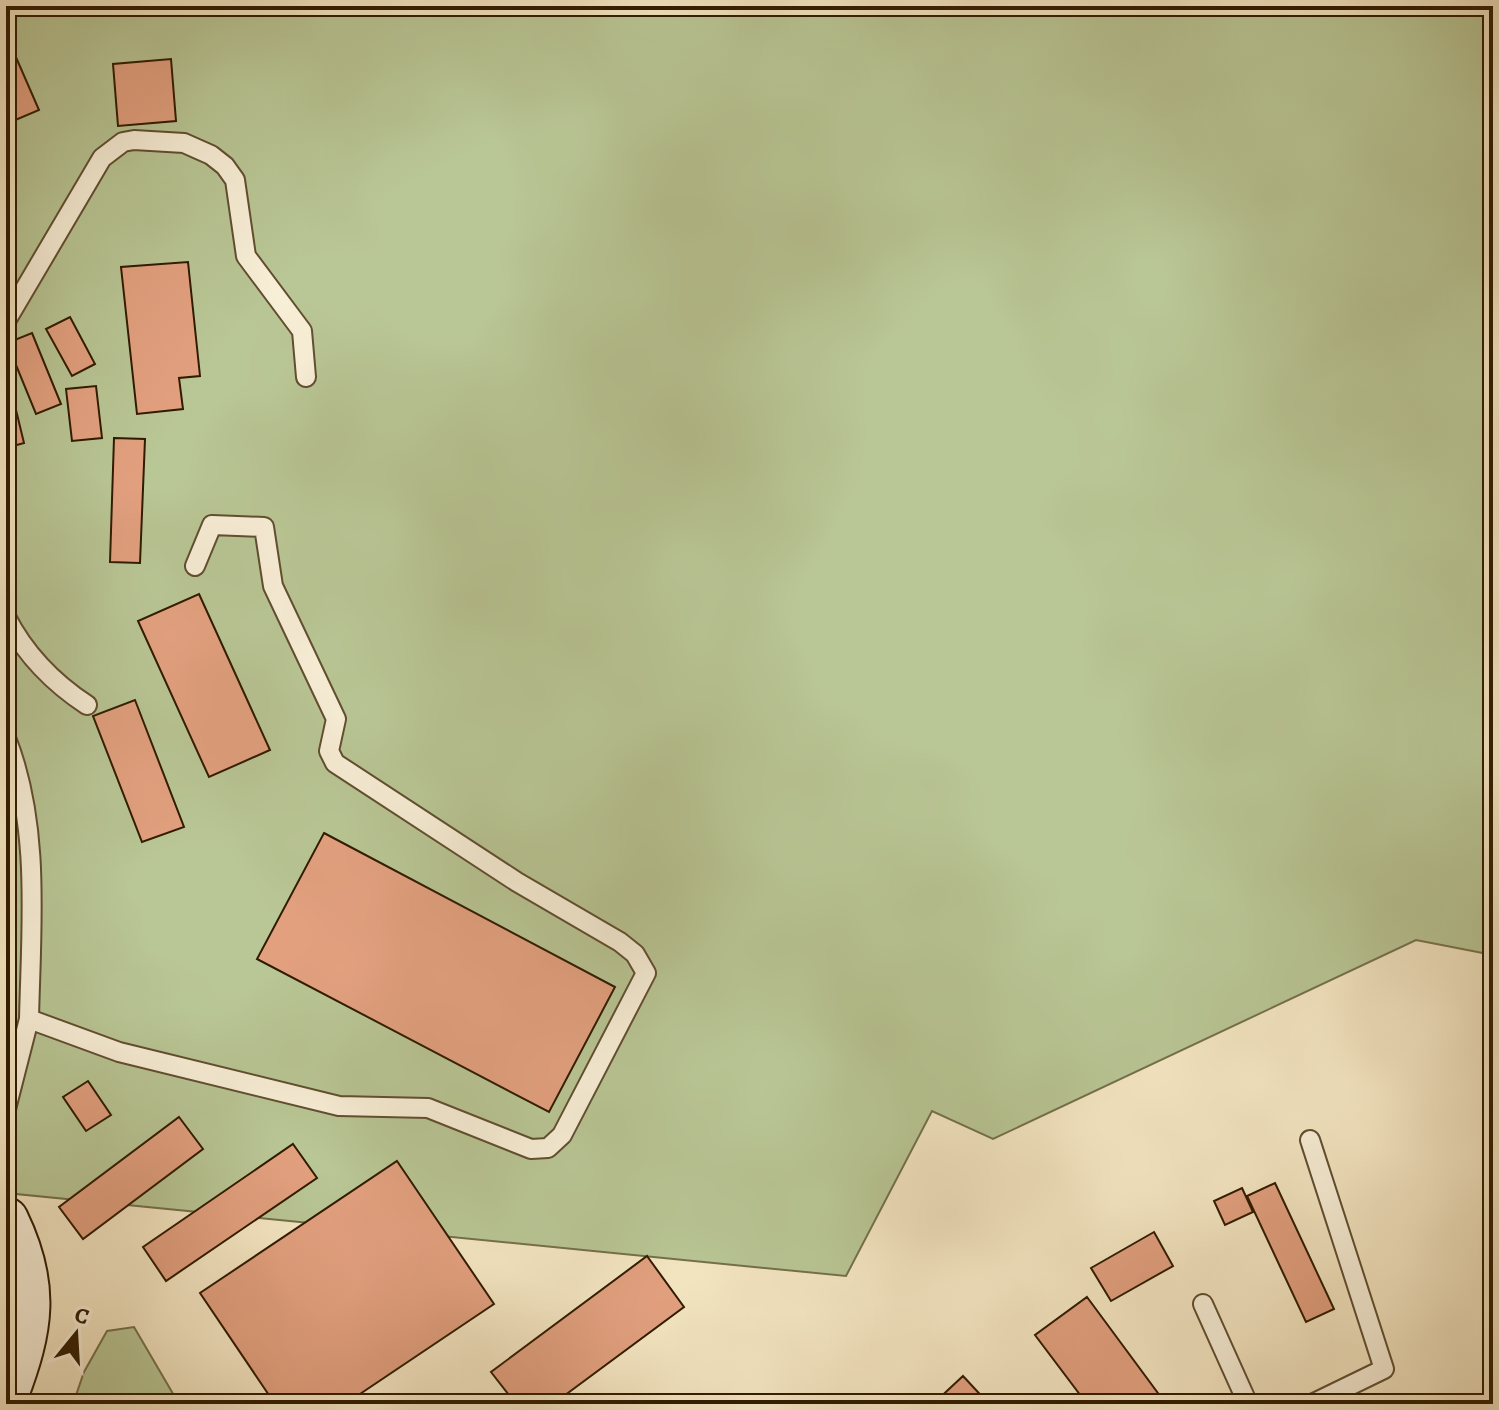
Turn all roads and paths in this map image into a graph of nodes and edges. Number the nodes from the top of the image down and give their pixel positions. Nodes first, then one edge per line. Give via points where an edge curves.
1 (6, 321) edge
2 (306, 377) dead end
3 (195, 566) dead end
4 (6, 617) edge
5 (87, 705) dead end
6 (6, 738) edge
7 (29, 1019) junction
8 (6, 1109) edge
9 (1310, 1140) dead end
10 (6, 1220) edge
11 (1203, 1304) dead end
12 (6, 1394) edge
13 (1248, 1404) edge
14 (1312, 1404) edge

1 - 2 lane via 102,158 123,142 184,143 211,155 235,180 246,256 302,331
3 - 7 lane via 212,525 264,527 273,586 336,719 329,751 335,763 620,942 646,973 562,1135 548,1148 531,1149 428,1108 339,1106 293,1096 119,1052
4 - 5 lane via 29,655
6 - 7 lane via 29,838
7 - 8 lane
9 - 14 lane via 1384,1369
10 - 12 main road via 23,1262 29,1321
11 - 13 lane

